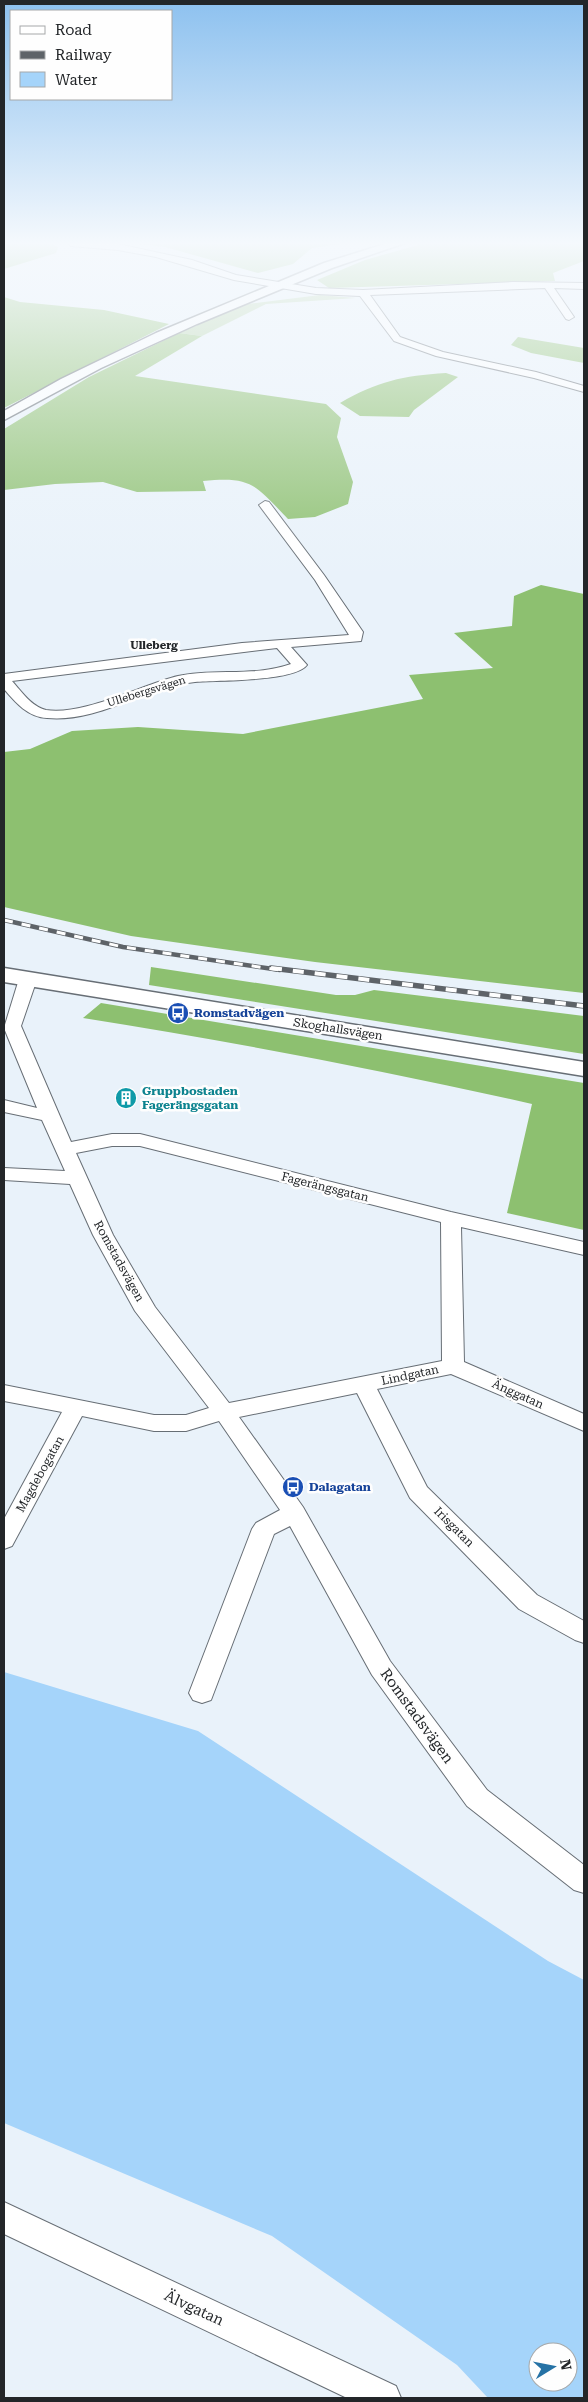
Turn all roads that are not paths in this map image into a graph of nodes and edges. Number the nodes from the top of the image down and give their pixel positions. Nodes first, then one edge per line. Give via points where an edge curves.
1 (116, 355) edge
2 (445, 355) edge
3 (584, 389) edge
4 (4, 416) edge
5 (265, 505) dead end
6 (281, 644) junction
7 (4, 680) edge
8 (4, 975) edge
9 (28, 979) junction
10 (584, 1069) edge
11 (4, 1106) edge
12 (49, 1116) junction
13 (66, 1149) junction
14 (4, 1174) edge
15 (78, 1178) junction
16 (451, 1218) junction
17 (584, 1248) edge
18 (452, 1366) junction
19 (364, 1385) junction
20 (4, 1393) edge
21 (75, 1408) junction
22 (224, 1412) junction
23 (584, 1423) edge
24 (295, 1513) junction
25 (4, 1540) edge
26 (584, 1633) edge
27 (202, 1693) dead end
28 (584, 1882) edge
29 (4, 2218) edge
30 (384, 2398) edge

1 - 4 main road via 41,393
2 - 3 street
5 - 6 street, Ullebergsvägen via 356,632 356,638 352,640
6 - 7 street, Ullebergsvägen
6 - 7 street, Ullebergsvägen via 300,665 287,671 178,680 77,712 44,714 30,707
8 - 9 main road, Skoghallsvägen
9 - 10 main road, Skoghallsvägen
9 - 12 street, Romstadsvägen via 12,1026
11 - 12 street
12 - 13 street, Romstadsvägen
13 - 15 street, Romstadsvägen
13 - 16 street, Fagerängsgatan via 112,1140 140,1140
14 - 15 street
15 - 22 street, Romstadsvägen via 103,1235 146,1311
16 - 17 street, Fagerängsgatan
16 - 18 street, Lindgatan
18 - 19 street, Lindgatan
18 - 23 street, Änggatan
19 - 22 street, Lindgatan
19 - 26 street, Irisgatan via 418,1492 528,1602
20 - 21 street
21 - 22 street via 154,1423 186,1423
21 - 25 street, Magdebogatan
22 - 24 street, Romstadsvägen
24 - 27 street via 264,1529
24 - 28 street, Romstadsvägen via 381,1668 477,1798
29 - 30 street, Älvgatan

